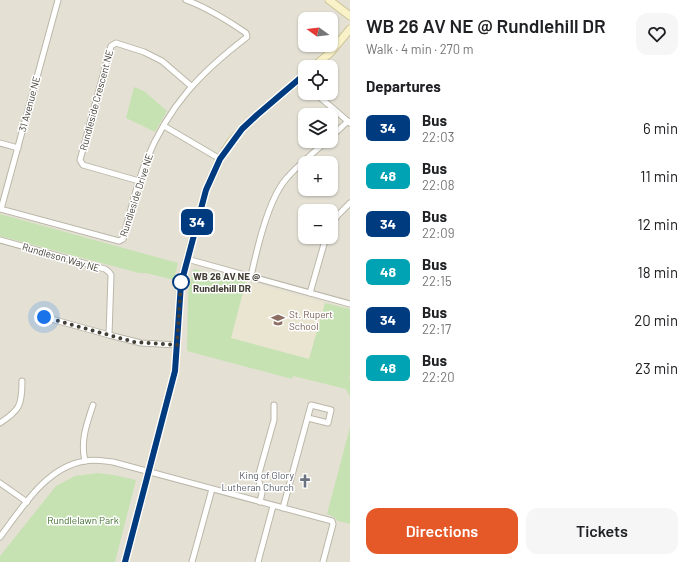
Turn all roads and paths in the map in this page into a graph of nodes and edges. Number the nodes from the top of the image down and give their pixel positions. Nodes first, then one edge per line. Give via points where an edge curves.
1 (58, 0) edge
2 (186, 0) edge
3 (328, 0) edge
4 (350, 16) edge
5 (350, 29) edge
6 (321, 60) edge
7 (298, 83) edge
8 (191, 86) junction
9 (323, 100) edge
10 (349, 122) edge
11 (164, 126) junction
12 (338, 131) edge
13 (0, 143) edge
14 (18, 148) junction
15 (319, 148) edge
16 (220, 159) junction
17 (140, 181) junction
18 (350, 203) edge
19 (1, 209) edge
20 (338, 215) edge
21 (0, 240) edge
22 (324, 244) edge
23 (187, 259) junction
24 (251, 276) junction
25 (310, 293) junction
26 (350, 304) edge
27 (44, 317) dead end
28 (109, 334) junction
29 (177, 345) junction
30 (22, 381) dead end
31 (274, 404) dead end
32 (94, 405) dead end
33 (308, 418) junction
34 (0, 423) edge
35 (85, 461) junction
36 (149, 472) junction
37 (0, 483) edge
38 (212, 489) junction
39 (27, 502) junction
40 (260, 502) junction
41 (274, 506) junction
42 (283, 508) junction
43 (0, 537) edge
44 (125, 562) edge
45 (192, 562) edge
46 (258, 562) edge
47 (323, 562) edge

1 - 14 street, 31 Avenue NE
2 - 8 street, Rundleside Drive NE via 220,16 246,33 247,37
3 - 4 street
5 - 6 street
7 - 16 street via 242,129
8 - 11 street, Rundleside Drive NE
8 - 17 street, Rundleside Crescent NE via 162,60 116,43 111,46 80,160 83,165
9 - 10 street
10 - 12 street
11 - 16 street
11 - 17 street, Rundleside Drive NE via 149,155
13 - 14 street
14 - 19 street, 31 Avenue NE
15 - 24 street via 285,180 274,200
16 - 23 street via 206,190
17 - 19 street, Rundleside Drive NE via 123,239 119,241
18 - 20 street
21 - 28 street, Rundleson Way NE via 109,272
22 - 25 street
23 - 24 street
23 - 29 street via 180,294
24 - 25 street
25 - 26 street
27 - 28 street
28 - 29 street via 141,343
29 - 36 street via 175,371
30 - 34 street via 22,399 13,414
31 - 40 street via 274,420 258,477 262,493
32 - 35 street via 85,428
33 - 33 street via 311,405 331,410 328,423
33 - 42 street
35 - 36 street via 113,462
35 - 39 street via 56,473
36 - 38 street
36 - 44 street
37 - 39 street
38 - 40 street
38 - 45 street
39 - 43 street
40 - 41 street
41 - 42 street
41 - 46 street
42 - 47 street via 332,521 334,524

